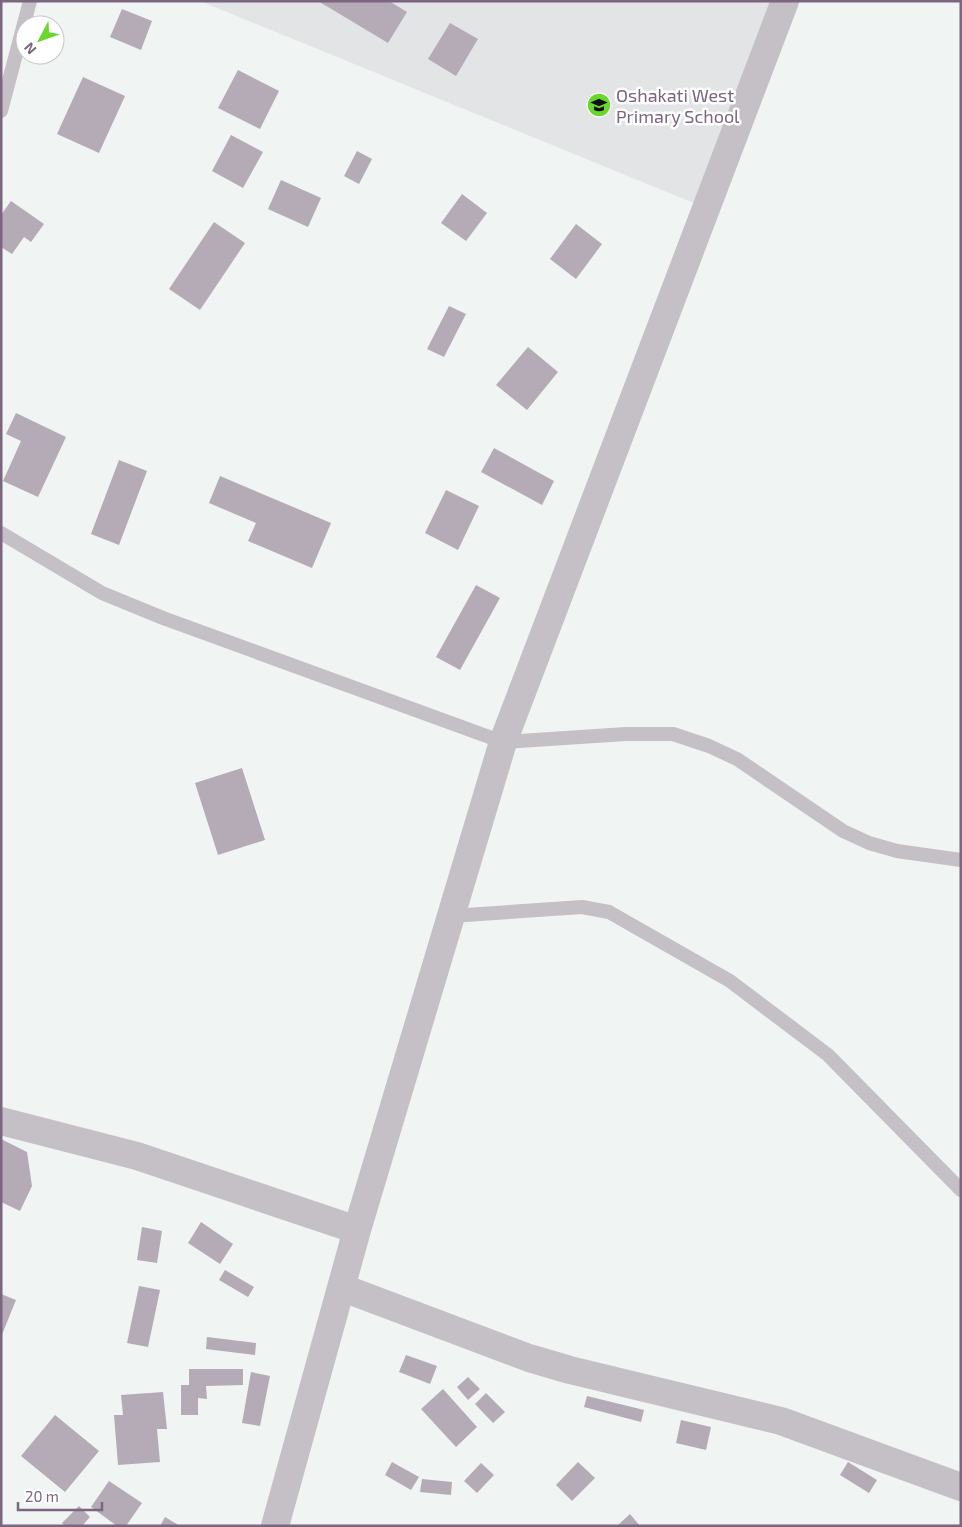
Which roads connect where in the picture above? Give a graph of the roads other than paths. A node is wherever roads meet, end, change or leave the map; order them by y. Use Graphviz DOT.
graph roads {
  1 [pos="30,1"];
  2 [pos="785,1"];
  3 [pos="1,111"];
  4 [pos="1,533"];
  5 [pos="503,742"];
  6 [pos="961,860"];
  7 [pos="451,916"];
  8 [pos="1,1121"];
  9 [pos="961,1190"];
  10 [pos="357,1230"];
  11 [pos="343,1288"];
  12 [pos="961,1487"];
  13 [pos="275,1526"];
  1 -- 3 [label="lane"];
  2 -- 5 [label="street"];
  4 -- 5 [label="lane"];
  5 -- 6 [label="lane"];
  5 -- 7 [label="street"];
  7 -- 9 [label="lane"];
  7 -- 10 [label="street"];
  8 -- 10 [label="street"];
  10 -- 11 [label="street"];
  11 -- 12 [label="street"];
  11 -- 13 [label="street"];
}
